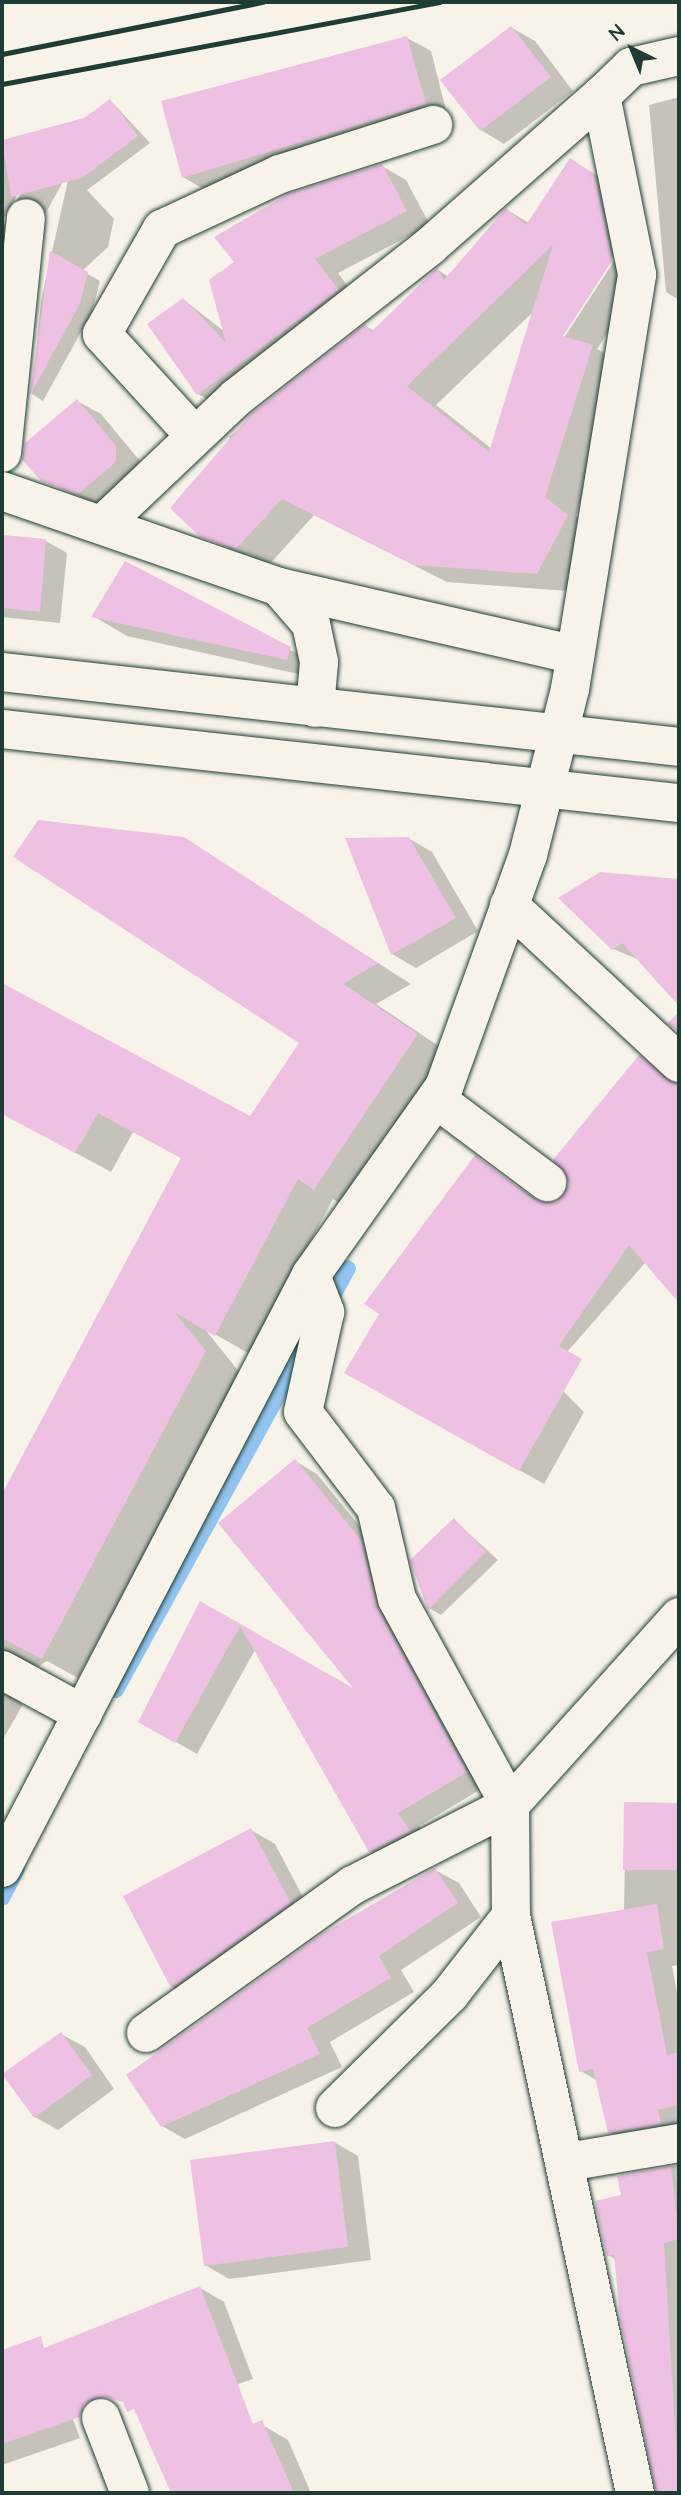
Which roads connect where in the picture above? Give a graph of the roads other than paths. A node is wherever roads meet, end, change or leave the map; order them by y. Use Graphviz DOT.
graph roads {
  1 [pos="679,56"];
  2 [pos="601,96"];
  3 [pos="433,125"];
  4 [pos="26,218"];
  5 [pos="195,436"];
  6 [pos="2,453"];
  7 [pos="2,491"];
  8 [pos="102,525"];
  9 [pos="279,587"];
  10 [pos="575,654"];
  11 [pos="2,672"];
  12 [pos="315,708"];
  13 [pos="2,729"];
  14 [pos="557,737"];
  15 [pos="679,747"];
  16 [pos="544,791"];
  17 [pos="679,803"];
  18 [pos="509,905"];
  19 [pos="679,1063"];
  20 [pos="436,1099"];
  21 [pos="547,1182"];
  22 [pos="311,1275"];
  23 [pos="679,1617"];
  24 [pos="2,1670"];
  25 [pos="83,1714"];
  26 [pos="510,1805"];
  27 [pos="2,1868"];
  28 [pos="511,1916"];
  29 [pos="146,2033"];
  30 [pos="335,2108"];
  31 [pos="679,2143"];
  32 [pos="567,2162"];
  33 [pos="101,2418"];
  34 [pos="130,2493"];
  35 [pos="635,2493"];
  1 -- 2 [label="street"];
  2 -- 5 [label="street"];
  2 -- 10 [label="street"];
  3 -- 5 [label="street"];
  4 -- 6 [label="street"];
  5 -- 8 [label="street"];
  7 -- 8 [label="street"];
  8 -- 9 [label="street"];
  9 -- 10 [label="street"];
  9 -- 12 [label="street"];
  10 -- 14 [label="street"];
  11 -- 12 [label="street"];
  12 -- 14 [label="street"];
  13 -- 16 [label="street"];
  14 -- 15 [label="street"];
  14 -- 16 [label="street"];
  16 -- 17 [label="street"];
  16 -- 18 [label="street"];
  18 -- 19 [label="street"];
  18 -- 20 [label="street"];
  20 -- 21 [label="street"];
  20 -- 22 [label="street"];
  22 -- 25 [label="street"];
  22 -- 26 [label="street"];
  23 -- 26 [label="street"];
  24 -- 25 [label="street"];
  25 -- 27 [label="street"];
  26 -- 28 [label="street"];
  26 -- 29 [label="street"];
  28 -- 30 [label="street"];
  28 -- 32 [label="street"];
  31 -- 32 [label="street"];
  32 -- 35 [label="street"];
  33 -- 34 [label="street"];
}
